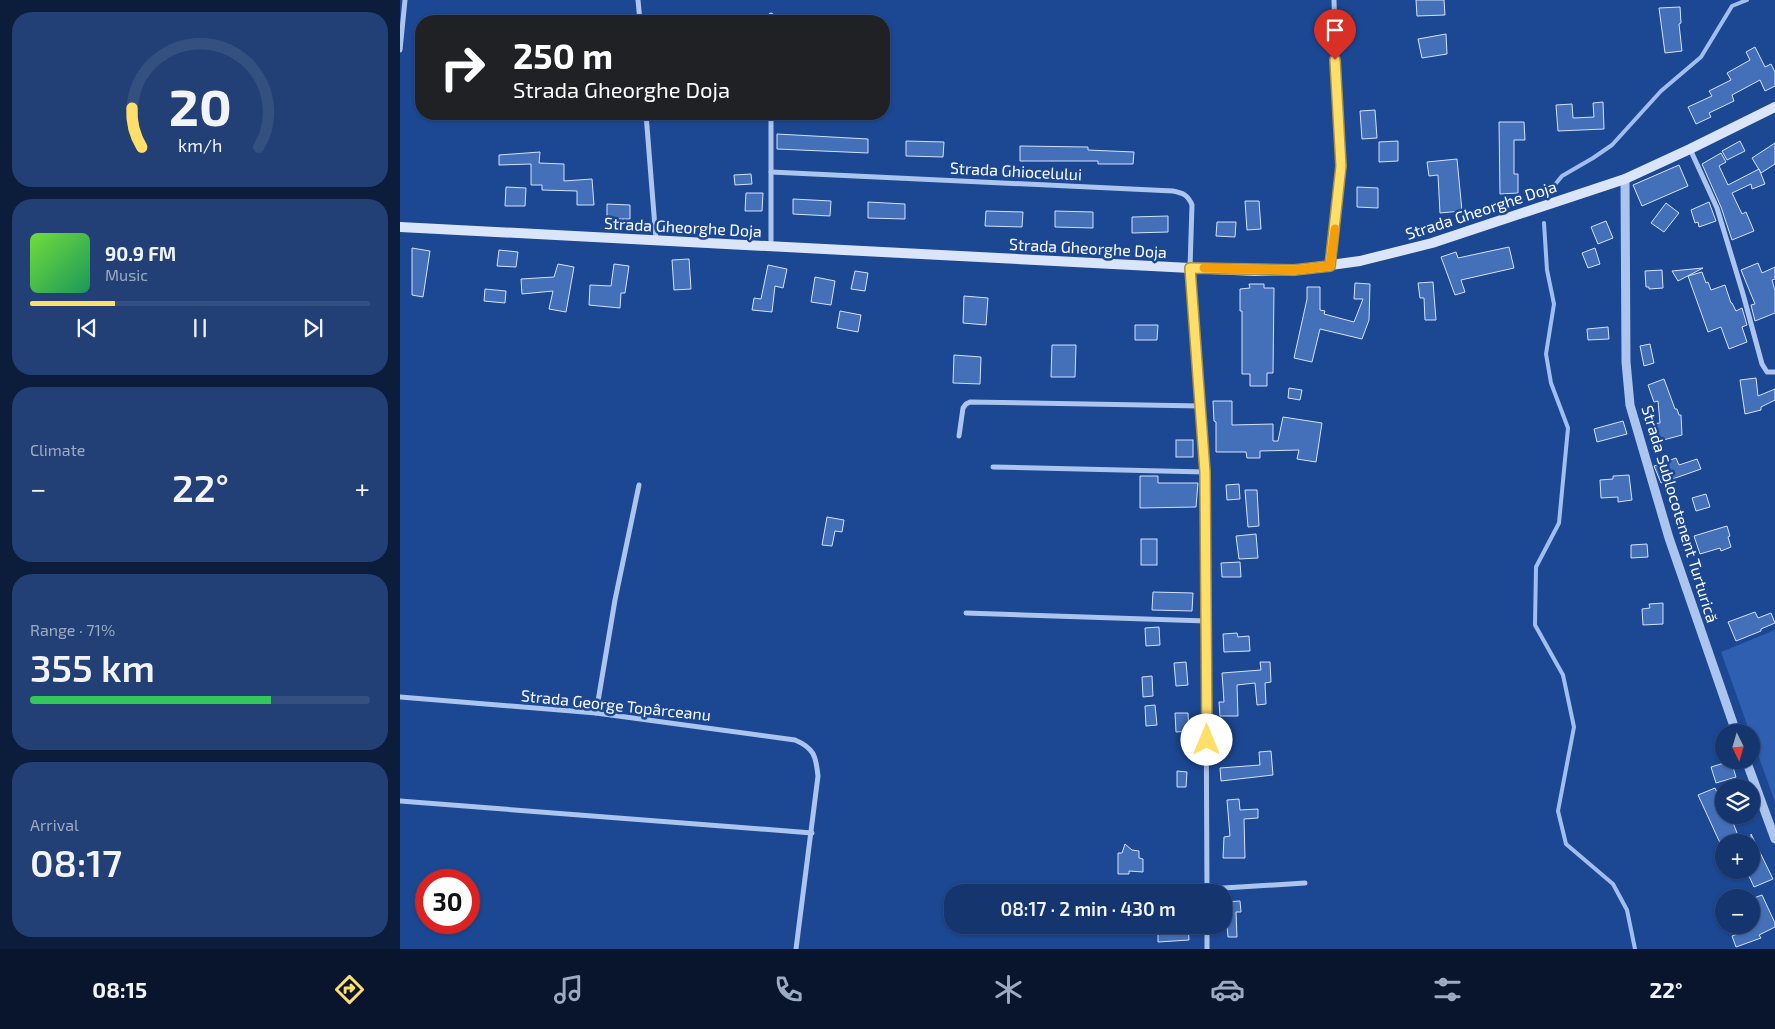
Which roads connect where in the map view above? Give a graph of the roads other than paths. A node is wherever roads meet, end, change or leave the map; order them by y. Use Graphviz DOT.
graph roads {
  1 [pos="405,0"];
  2 [pos="638,0"];
  3 [pos="1334,0"];
  4 [pos="639,15"];
  5 [pos="400,50"];
  6 [pos="1775,107"];
  7 [pos="646,120"];
  8 [pos="771,120"];
  9 [pos="1690,149"];
  10 [pos="770,172"];
  11 [pos="1624,179"];
  12 [pos="400,227"];
  13 [pos="656,240"];
  14 [pos="771,246"];
  15 [pos="1330,266"];
  16 [pos="1190,268"];
  17 [pos="1775,372"];
  18 [pos="1201,406"];
  19 [pos="959,436"];
  20 [pos="994,467"];
  21 [pos="1205,472"];
  22 [pos="638,485"];
  23 [pos="966,613"];
  24 [pos="1206,621"];
  25 [pos="400,697"];
  26 [pos="596,713"];
  27 [pos="1733,724"];
  28 [pos="1749,769"];
  29 [pos="400,801"];
  30 [pos="812,833"];
  31 [pos="1775,839"];
  32 [pos="1305,882"];
  33 [pos="1207,884"];
  34 [pos="1232,889"];
  35 [pos="1207,934"];
  36 [pos="796,949"];
  37 [pos="1207,949"];
  1 -- 5 [label="street"];
  2 -- 4 [label="street"];
  3 -- 15 [label="street"];
  6 -- 9 [label="main road, Strada Gheorghe Doja"];
  7 -- 13 [label="street"];
  8 -- 10 [label="street"];
  9 -- 11 [label="main road, Strada Gheorghe Doja"];
  9 -- 17 [label="street"];
  10 -- 14 [label="street"];
  10 -- 16 [label="street, Strada Ghiocelului"];
  11 -- 15 [label="main road, Strada Gheorghe Doja"];
  11 -- 27 [label="street, Strada Sublocotenent Turturică"];
  12 -- 13 [label="main road, Strada Gheorghe Doja"];
  13 -- 14 [label="main road, Strada Gheorghe Doja"];
  14 -- 16 [label="main road, Strada Gheorghe Doja"];
  15 -- 16 [label="main road, Strada Gheorghe Doja"];
  16 -- 18 [label="street"];
  18 -- 19 [label="street"];
  18 -- 21 [label="street"];
  20 -- 21 [label="street"];
  21 -- 24 [label="street"];
  22 -- 26 [label="street"];
  23 -- 24 [label="street"];
  24 -- 33 [label="street"];
  25 -- 26 [label="street, Strada George Topârceanu"];
  26 -- 30 [label="street, Strada George Topârceanu"];
  28 -- 31 [label="street"];
  29 -- 30 [label="street"];
  30 -- 36 [label="street"];
  32 -- 34 [label="street"];
  35 -- 37 [label="street"];
}
